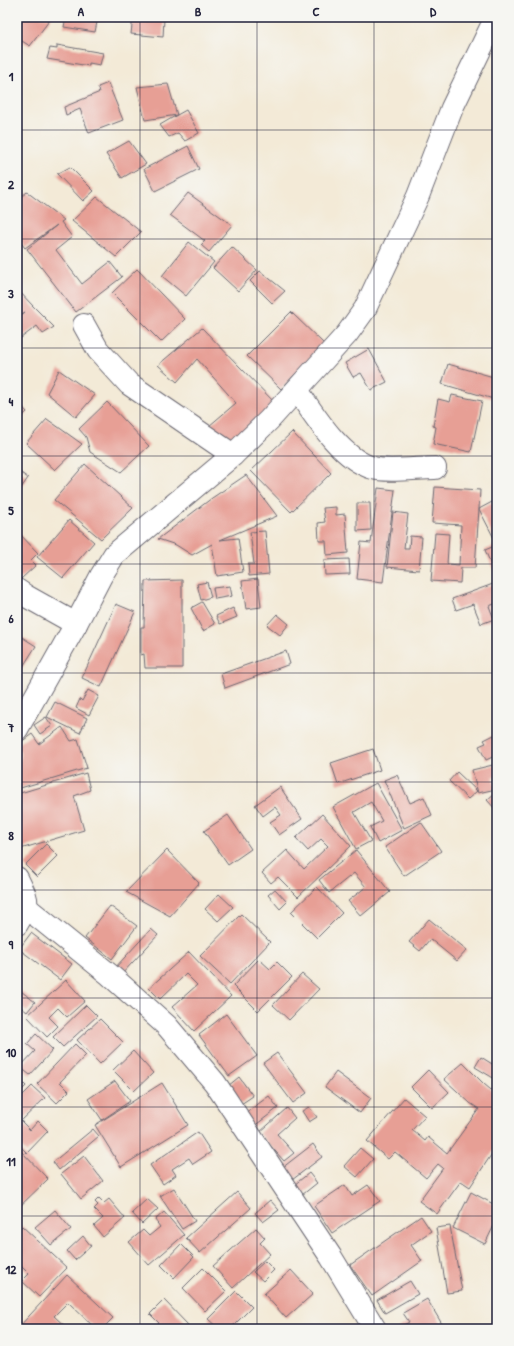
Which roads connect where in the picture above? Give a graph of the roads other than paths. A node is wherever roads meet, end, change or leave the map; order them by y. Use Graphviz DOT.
graph roads {
  1 [pos="496,17"];
  2 [pos="84,325"];
  3 [pos="297,390"];
  4 [pos="233,455"];
  5 [pos="435,468"];
  6 [pos="17,590"];
  7 [pos="76,624"];
  8 [pos="17,729"];
  9 [pos="17,878"];
  10 [pos="22,916"];
  11 [pos="375,1329"];
  1 -- 3 [label="street"];
  2 -- 4 [label="street"];
  3 -- 4 [label="street"];
  3 -- 5 [label="street"];
  4 -- 7 [label="street"];
  6 -- 7 [label="street"];
  7 -- 8 [label="street"];
  9 -- 10 [label="street"];
  10 -- 11 [label="street"];
}
